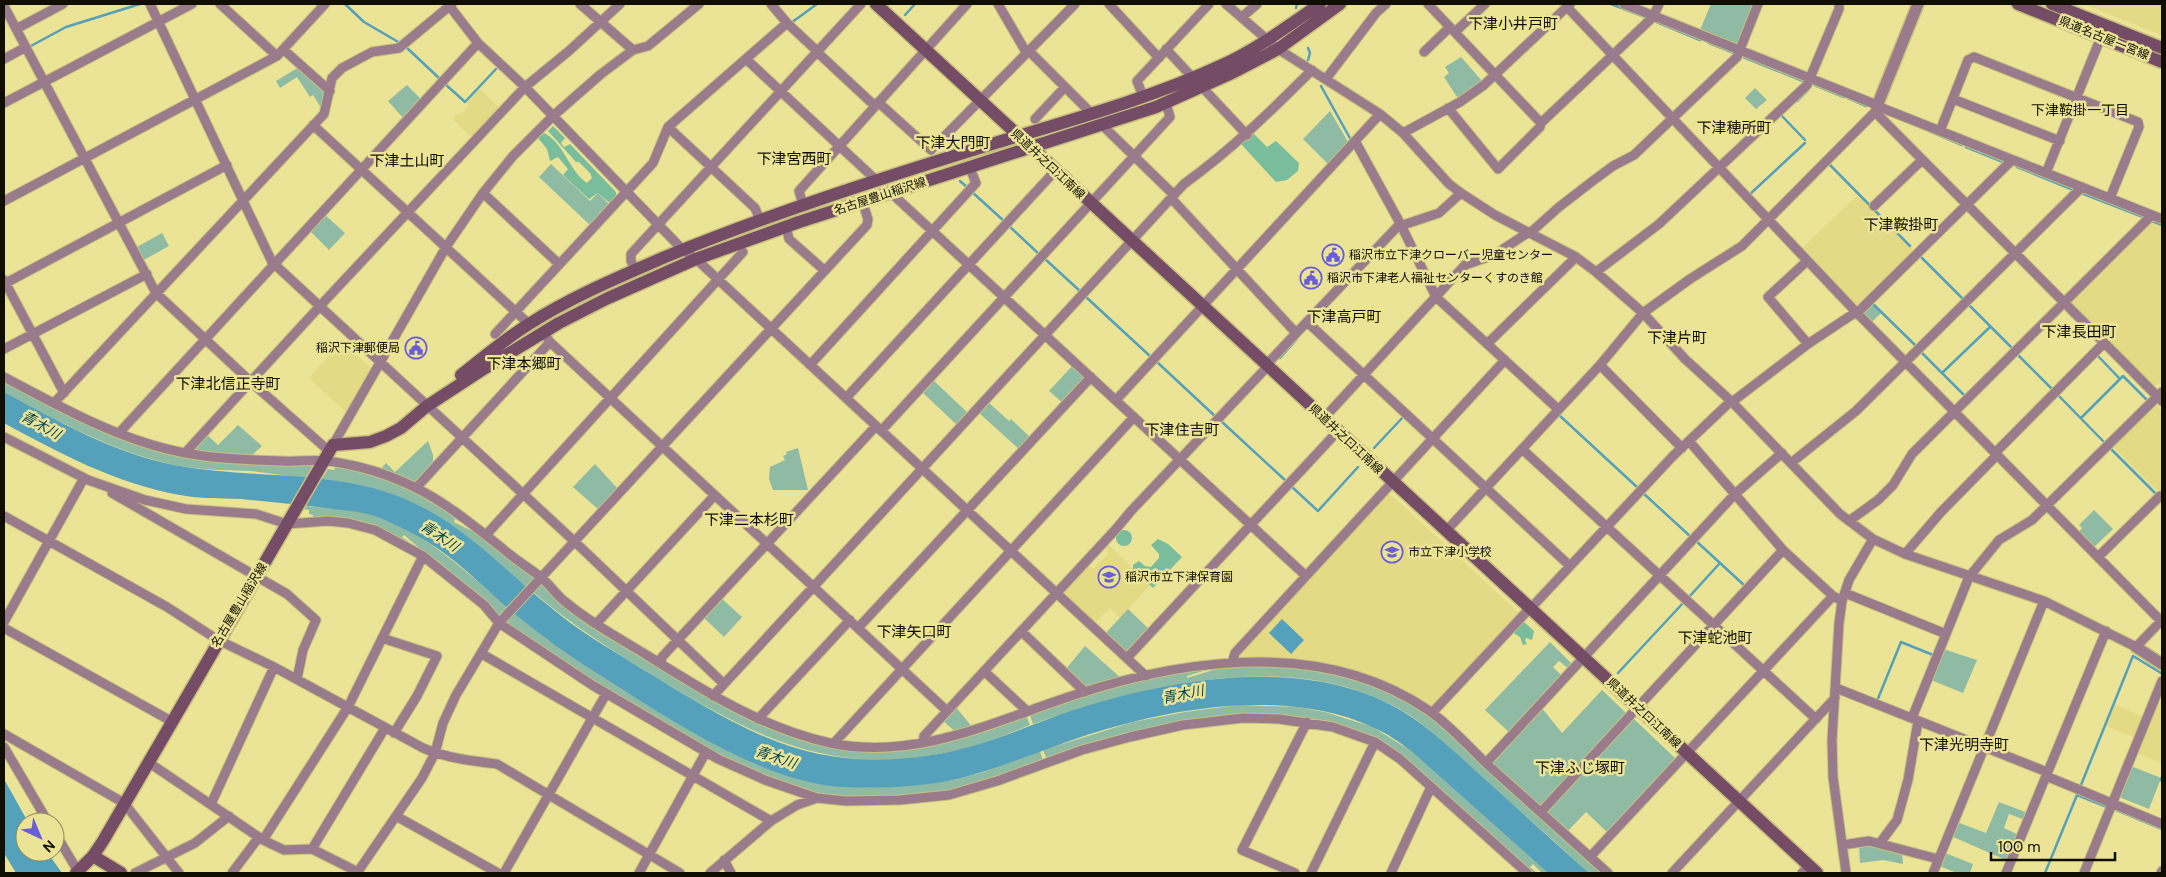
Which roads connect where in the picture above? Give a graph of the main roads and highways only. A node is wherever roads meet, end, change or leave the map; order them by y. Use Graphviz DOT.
graph roads {
  1 [pos="876,4"];
  2 [pos="1320,4"];
  3 [pos="1340,4"];
  4 [pos="2018,4"];
  5 [pos="2052,4"];
  6 [pos="1274,44"];
  7 [pos="2162,48"];
  8 [pos="2162,62"];
  9 [pos="1017,136"];
  10 [pos="1029,147"];
  11 [pos="427,406"];
  12 [pos="93,856"];
  13 [pos="1809,871"];
  14 [pos="78,873"];
  15 [pos="121,873"];
  1 -- 9 [label="main road, 県道井之口江南線"];
  2 -- 6 [label="main road, 名古屋豊山稲沢線"];
  3 -- 6 [label="main road, 名古屋豊山稲沢線"];
  4 -- 8 [label="main road, 県道名古屋一宮線"];
  5 -- 7 [label="main road, 県道名古屋一宮線"];
  6 -- 9 [label="main road, 名古屋豊山稲沢線"];
  6 -- 10 [label="main road, 名古屋豊山稲沢線"];
  9 -- 10 [label="main road, 県道井之口江南線"];
  9 -- 11 [label="main road, 名古屋豊山稲沢線"];
  10 -- 11 [label="main road, 名古屋豊山稲沢線"];
  10 -- 13 [label="main road, 県道井之口江南線"];
  11 -- 12 [label="main road, 名古屋豊山稲沢線"];
  12 -- 14 [label="main road, 名古屋豊山稲沢線"];
  12 -- 15 [label="main road"];
}
